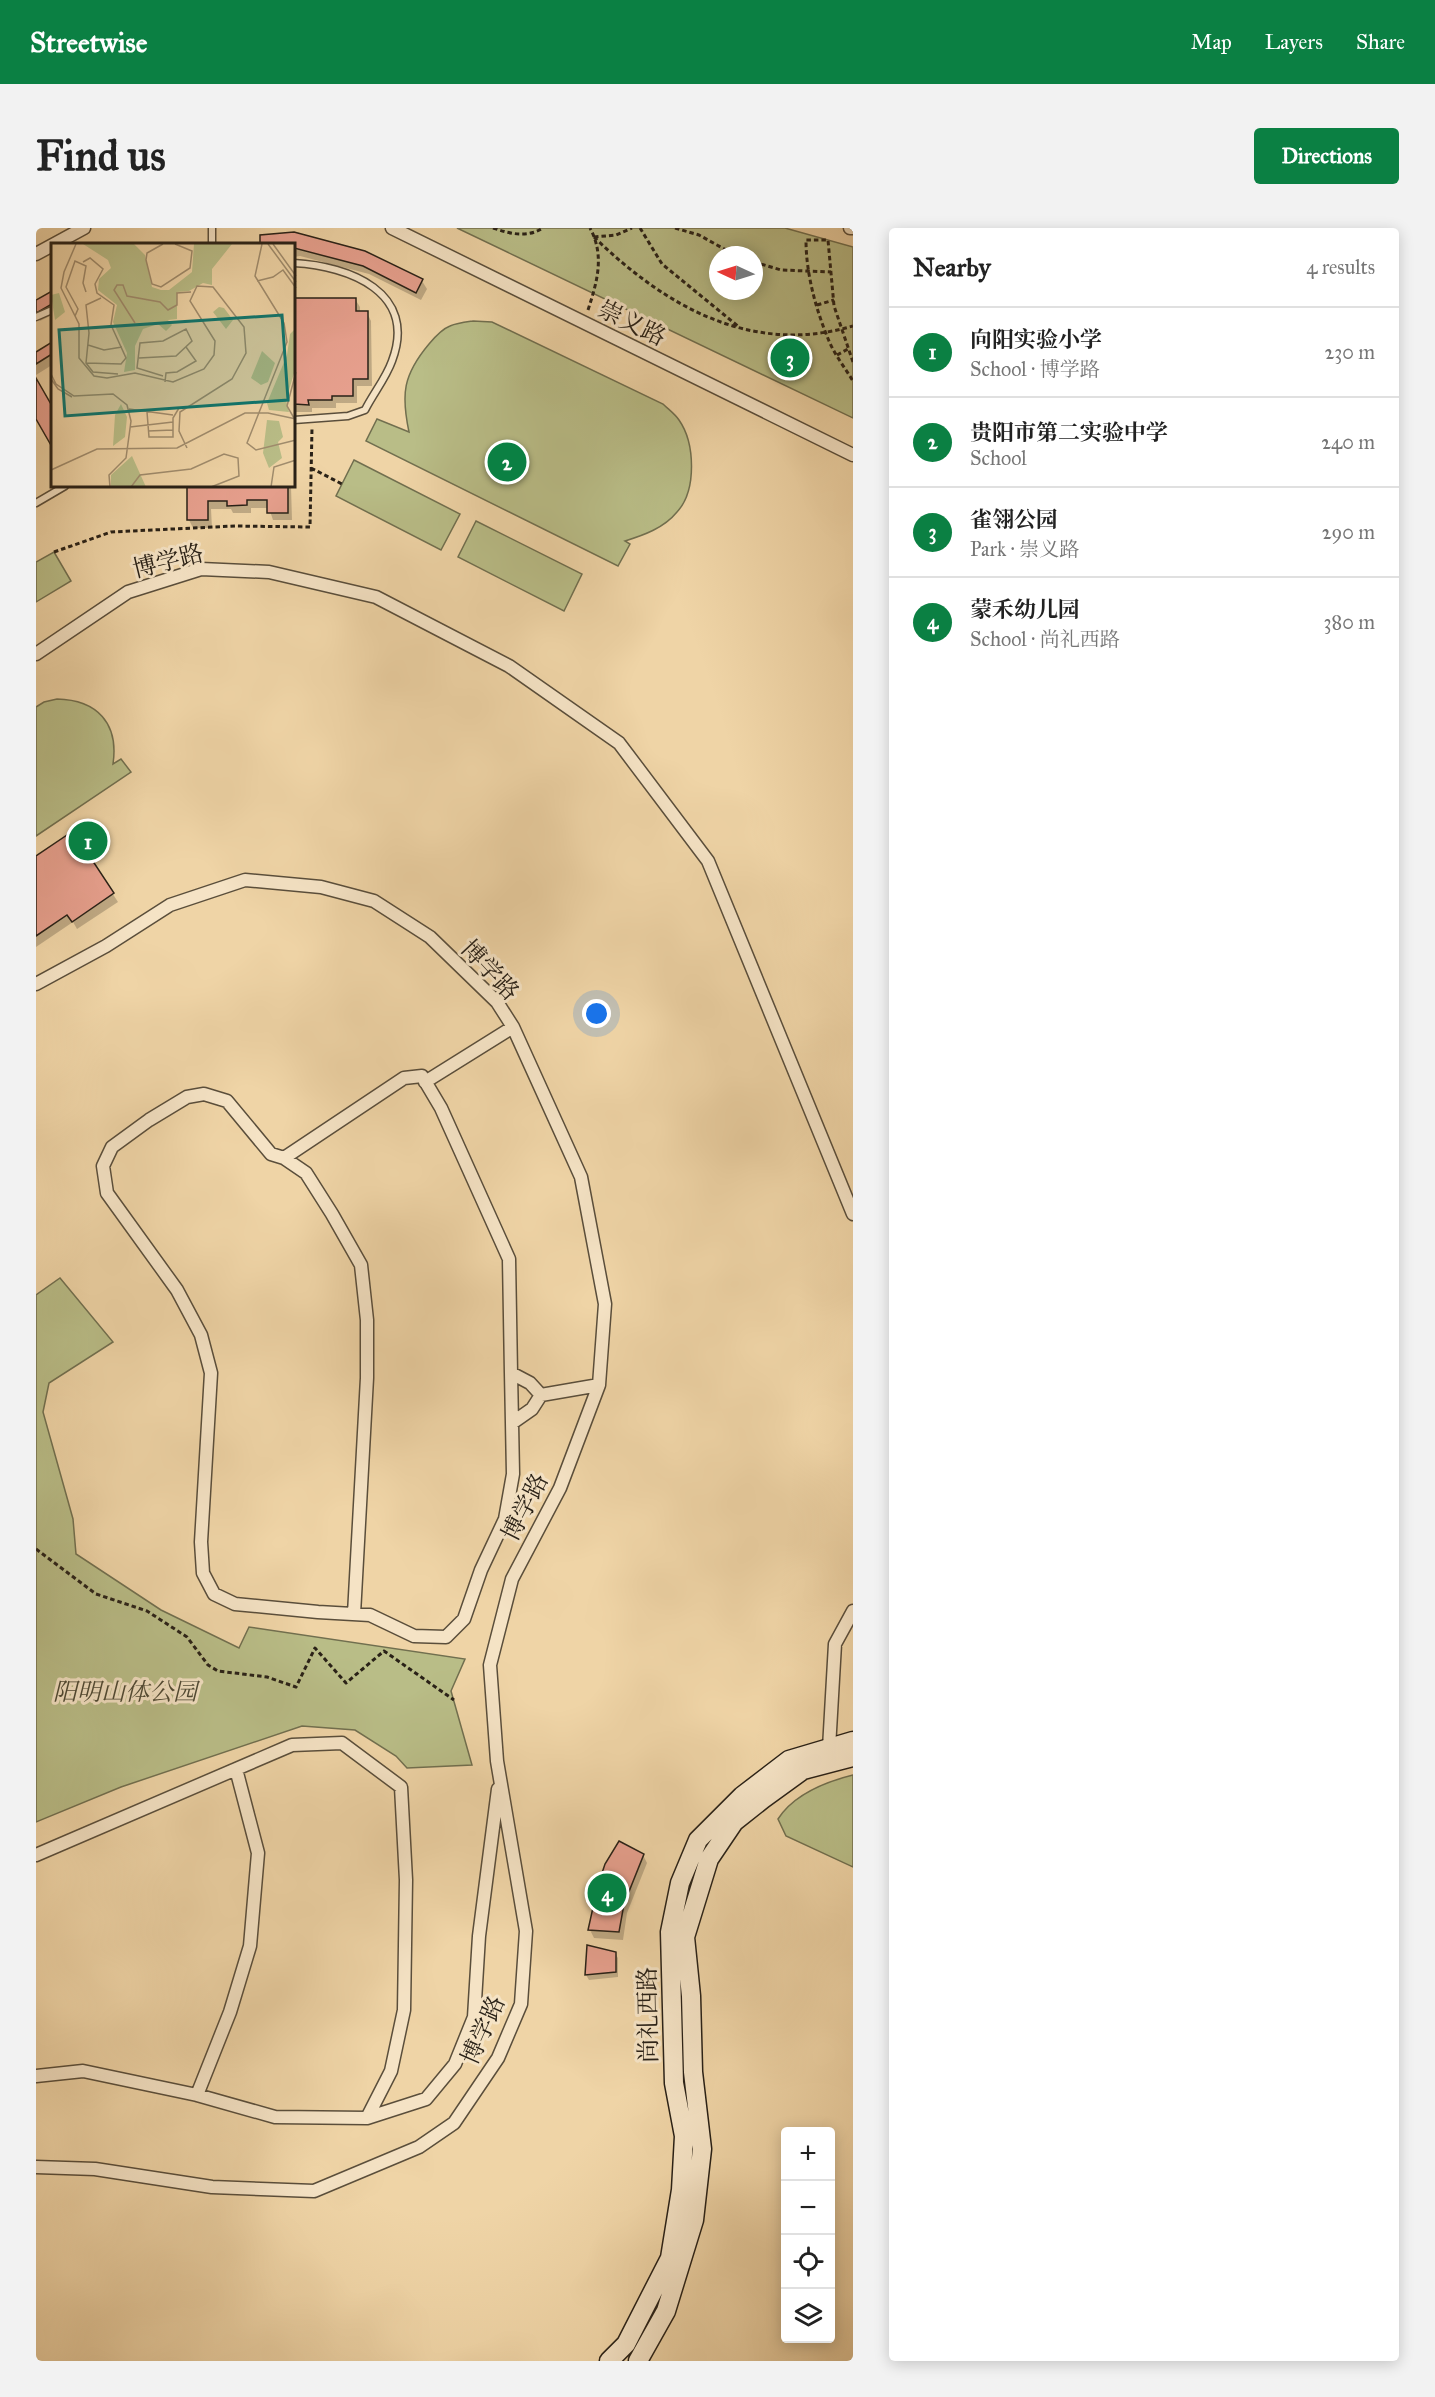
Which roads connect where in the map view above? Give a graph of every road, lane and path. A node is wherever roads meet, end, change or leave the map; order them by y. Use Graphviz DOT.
graph roads {
  1 [pos="84,228"];
  2 [pos="392,228"];
  3 [pos="494,228"];
  4 [pos="543,228"];
  5 [pos="590,228"];
  6 [pos="632,228"];
  7 [pos="640,228"];
  8 [pos="675,228"];
  9 [pos="594,237"];
  10 [pos="56,243"];
  11 [pos="51,246"];
  12 [pos="719,246"];
  13 [pos="36,254"];
  14 [pos="296,263"];
  15 [pos="763,265"];
  16 [pos="809,272"];
  17 [pos="831,272"];
  18 [pos="834,300"];
  19 [pos="817,305"];
  20 [pos="51,310"];
  21 [pos="36,317"];
  22 [pos="584,322"];
  23 [pos="853,326"];
  24 [pos="743,330"];
  25 [pos="841,330"];
  26 [pos="826,333"];
  27 [pos="848,349"];
  28 [pos="837,355"];
  29 [pos="853,362"];
  30 [pos="853,381"];
  31 [pos="312,418"];
  32 [pos="296,420"];
  33 [pos="853,455"];
  34 [pos="311,468"];
  35 [pos="342,484"];
  36 [pos="62,488"];
  37 [pos="36,503"];
  38 [pos="54,552"];
  39 [pos="36,654"];
  40 [pos="36,984"];
  41 [pos="513,1027"];
  42 [pos="425,1082"];
  43 [pos="284,1158"];
  44 [pos="853,1214"];
  45 [pos="511,1373"];
  46 [pos="599,1385"];
  47 [pos="541,1395"];
  48 [pos="512,1423"];
  49 [pos="36,1549"];
  50 [pos="853,1611"];
  51 [pos="354,1614"];
  52 [pos="453,1700"];
  53 [pos="853,1741"];
  54 [pos="829,1748"];
  55 [pos="853,1757"];
  56 [pos="236,1769"];
  57 [pos="500,1776"];
  58 [pos="36,1855"];
  59 [pos="36,2076"];
  60 [pos="197,2095"];
  61 [pos="367,2118"];
  62 [pos="36,2167"];
  63 [pos="609,2361"];
  64 [pos="638,2361"];
  1 -- 10 [label="street"];
  2 -- 22 [label="street, 崇义路"];
  3 -- 4 [label="path"];
  5 -- 9 [label="path"];
  6 -- 9 [label="path"];
  7 -- 24 [label="path"];
  8 -- 12 [label="path"];
  9 -- 22 [label="path"];
  9 -- 24 [label="path"];
  11 -- 13 [label="street"];
  14 -- 31 [label="lane"];
  15 -- 16 [label="path"];
  16 -- 17 [label="path"];
  16 -- 17 [label="path"];
  16 -- 19 [label="path"];
  17 -- 18 [label="path"];
  18 -- 19 [label="path"];
  18 -- 25 [label="path"];
  19 -- 26 [label="path"];
  20 -- 21 [label="lane"];
  22 -- 33 [label="street, 崇义路"];
  23 -- 25 [label="path"];
  24 -- 26 [label="path"];
  25 -- 26 [label="path"];
  25 -- 27 [label="path"];
  26 -- 28 [label="path"];
  27 -- 28 [label="path"];
  27 -- 29 [label="path"];
  28 -- 30 [label="path"];
  31 -- 32 [label="lane"];
  31 -- 34 [label="path"];
  34 -- 35 [label="path"];
  34 -- 38 [label="path"];
  36 -- 37 [label="lane"];
  39 -- 44 [label="street, 博学路"];
  40 -- 41 [label="street, 博学路"];
  41 -- 42 [label="street"];
  41 -- 46 [label="street, 博学路"];
  42 -- 43 [label="street"];
  42 -- 45 [label="street"];
  43 -- 51 [label="street"];
  43 -- 51 [label="street"];
  45 -- 47 [label="street"];
  45 -- 48 [label="street"];
  46 -- 47 [label="street"];
  46 -- 57 [label="street, 博学路"];
  47 -- 48 [label="street"];
  48 -- 51 [label="street"];
  49 -- 52 [label="path"];
  50 -- 54 [label="street"];
  53 -- 54 [label="street, 尚礼西路"];
  54 -- 63 [label="street, 尚礼西路"];
  55 -- 64 [label="street, 尚礼西路"];
  56 -- 58 [label="street"];
  56 -- 60 [label="street"];
  56 -- 61 [label="street"];
  57 -- 61 [label="street"];
  57 -- 62 [label="street, 博学路"];
  59 -- 60 [label="street"];
  60 -- 61 [label="street"];
}
